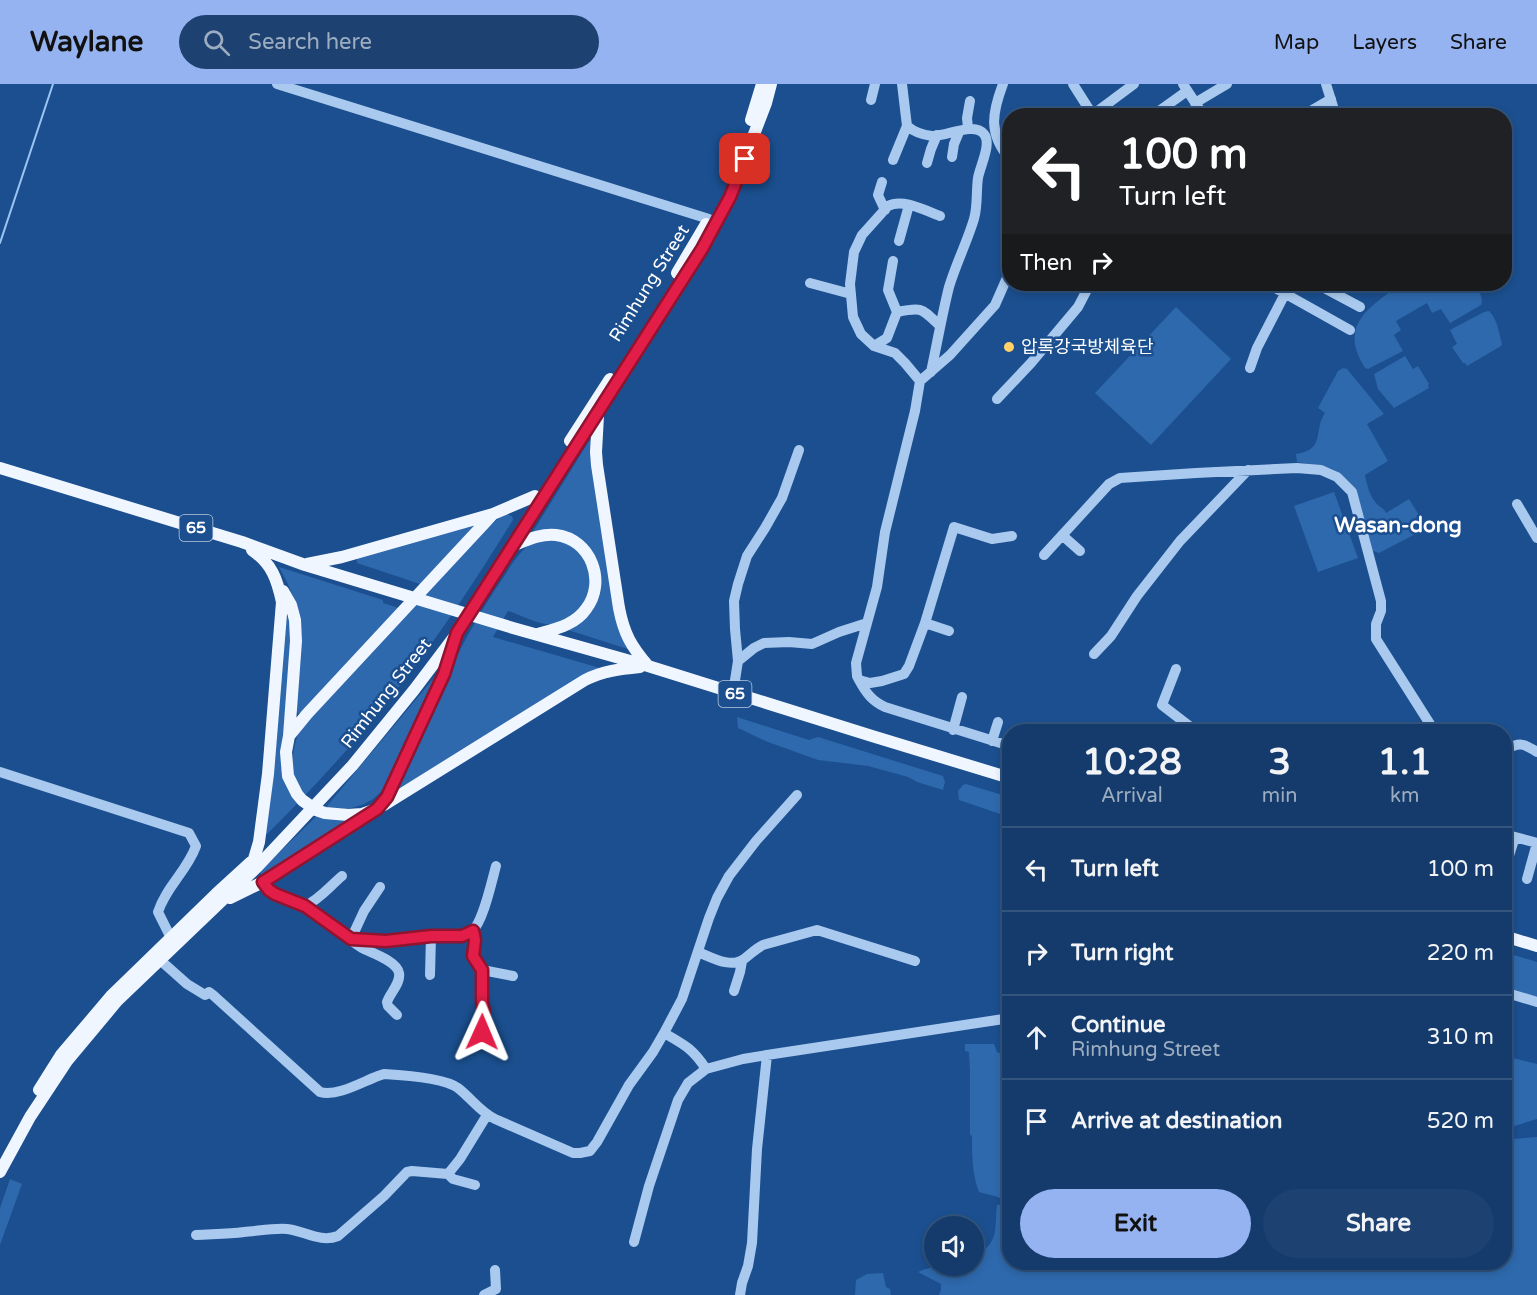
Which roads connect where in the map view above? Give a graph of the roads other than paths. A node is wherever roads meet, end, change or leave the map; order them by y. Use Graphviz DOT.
graph roads {
  1 [pos="277,84"];
  2 [pos="762,84"];
  3 [pos="771,84"];
  4 [pos="777,84"];
  5 [pos="874,84"];
  6 [pos="902,84"];
  7 [pos="1004,84"];
  8 [pos="1073,84"];
  9 [pos="1134,84"];
  10 [pos="1227,84"];
  11 [pos="1326,84"];
  12 [pos="1185,87"];
  13 [pos="1331,99"];
  14 [pos="871,100"];
  15 [pos="970,101"];
  16 [pos="766,103"];
  17 [pos="1195,103"];
  18 [pos="1087,108"];
  19 [pos="1101,108"];
  20 [pos="1161,108"];
  21 [pos="1198,108"];
  22 [pos="1316,108"];
  23 [pos="1334,108"];
  24 [pos="906,126"];
  25 [pos="964,130"];
  26 [pos="937,135"];
  27 [pos="1002,149"];
  28 [pos="952,157"];
  29 [pos="893,160"];
  30 [pos="927,163"];
  31 [pos="882,182"];
  32 [pos="909,205"];
  33 [pos="885,210"];
  34 [pos="940,216"];
  35 [pos="709,219"];
  36 [pos="899,241"];
  37 [pos="894,261"];
  38 [pos="810,283"];
  39 [pos="1002,289"];
  40 [pos="1086,291"];
  41 [pos="1286,291"];
  42 [pos="1292,291"];
  43 [pos="1330,291"];
  44 [pos="851,294"];
  45 [pos="1360,308"];
  46 [pos="897,312"];
  47 [pos="939,325"];
  48 [pos="1350,330"];
  49 [pos="874,346"];
  50 [pos="1250,368"];
  51 [pos="931,372"];
  52 [pos="920,381"];
  53 [pos="997,399"];
  54 [pos="599,412"];
  55 [pos="799,450"];
  56 [pos="0,468"];
  57 [pos="1248,470"];
  58 [pos="535,495"];
  59 [pos="1517,504"];
  60 [pos="493,514"];
  61 [pos="1062,535"];
  62 [pos="1012,536"];
  63 [pos="1537,538"];
  64 [pos="242,542"];
  65 [pos="512,546"];
  66 [pos="1080,551"];
  67 [pos="1044,555"];
  68 [pos="305,565"];
  69 [pos="278,582"];
  70 [pos="925,622"];
  71 [pos="867,623"];
  72 [pos="949,631"];
  73 [pos="457,633"];
  74 [pos="538,634"];
  75 [pos="1094,654"];
  76 [pos="738,662"];
  77 [pos="648,666"];
  78 [pos="1176,669"];
  79 [pos="859,680"];
  80 [pos="733,693"];
  81 [pos="962,697"];
  82 [pos="998,722"];
  83 [pos="1187,724"];
  84 [pos="1430,724"];
  85 [pos="953,730"];
  86 [pos="289,736"];
  87 [pos="992,741"];
  88 [pos="1002,744"];
  89 [pos="1512,746"];
  90 [pos="1537,752"];
  91 [pos="0,772"];
  92 [pos="1002,776"];
  93 [pos="797,795"];
  94 [pos="377,809"];
  95 [pos="1512,836"];
  96 [pos="1537,843"];
  97 [pos="254,859"];
  98 [pos="496,866"];
  99 [pos="342,876"];
  100 [pos="1527,879"];
  101 [pos="263,882"];
  102 [pos="380,887"];
  103 [pos="221,903"];
  104 [pos="305,906"];
  105 [pos="473,931"];
  106 [pos="431,936"];
  107 [pos="171,938"];
  108 [pos="1512,938"];
  109 [pos="351,939"];
  110 [pos="1537,946"];
  111 [pos="698,952"];
  112 [pos="160,960"];
  113 [pos="742,961"];
  114 [pos="915,961"];
  115 [pos="482,970"];
  116 [pos="430,975"];
  117 [pos="513,976"];
  118 [pos="734,992"];
  119 [pos="1512,994"];
  120 [pos="1537,1002"];
  121 [pos="397,1015"];
  122 [pos="1002,1019"];
  123 [pos="482,1032"];
  124 [pos="664,1033"];
  125 [pos="767,1055"];
  126 [pos="706,1069"];
  127 [pos="486,1115"];
  128 [pos="0,1156"];
  129 [pos="0,1172"];
  130 [pos="448,1174"];
  131 [pos="475,1185"];
  132 [pos="196,1235"];
  133 [pos="634,1242"];
  134 [pos="495,1270"];
  135 [pos="484,1295"];
  136 [pos="740,1295"];
  1 -- 35 [label="street"];
  2 -- 35 [label="main road, Rimhung Street"];
  3 -- 16 [label="main road, Rimhung Street"];
  4 -- 16 [label="street"];
  5 -- 14 [label="street"];
  6 -- 24 [label="street"];
  7 -- 27 [label="street"];
  8 -- 18 [label="street"];
  9 -- 19 [label="street"];
  10 -- 17 [label="street"];
  11 -- 13 [label="street"];
  12 -- 17 [label="street"];
  12 -- 20 [label="street"];
  13 -- 22 [label="street"];
  13 -- 23 [label="street"];
  15 -- 25 [label="street"];
  16 -- 54 [label="main road, Rimhung Street"];
  17 -- 21 [label="street"];
  24 -- 26 [label="street"];
  24 -- 29 [label="street"];
  25 -- 26 [label="street"];
  25 -- 28 [label="street"];
  25 -- 47 [label="street"];
  26 -- 30 [label="street"];
  31 -- 33 [label="street"];
  32 -- 33 [label="street"];
  32 -- 34 [label="street"];
  32 -- 36 [label="street"];
  33 -- 44 [label="street"];
  35 -- 58 [label="main road, Rimhung Street"];
  37 -- 46 [label="street"];
  38 -- 44 [label="street"];
  39 -- 51 [label="street"];
  40 -- 53 [label="street"];
  41 -- 50 [label="street"];
  42 -- 48 [label="street"];
  43 -- 45 [label="street"];
  44 -- 49 [label="street"];
  46 -- 47 [label="street"];
  46 -- 49 [label="street"];
  47 -- 51 [label="street"];
  49 -- 52 [label="street"];
  51 -- 52 [label="street"];
  52 -- 71 [label="street"];
  54 -- 65 [label="main road, Rimhung Street"];
  54 -- 77 [label="main road"];
  55 -- 76 [label="street"];
  56 -- 64 [label="main road, 65"];
  57 -- 61 [label="street"];
  57 -- 75 [label="street"];
  57 -- 84 [label="street"];
  58 -- 60 [label="main road"];
  58 -- 97 [label="main road, Rimhung Street"];
  59 -- 63 [label="street"];
  60 -- 68 [label="main road"];
  60 -- 86 [label="main road"];
  61 -- 66 [label="street"];
  61 -- 67 [label="street"];
  62 -- 70 [label="street"];
  64 -- 68 [label="main road, 65"];
  64 -- 69 [label="main road"];
  65 -- 73 [label="main road, Rimhung Street"];
  65 -- 74 [label="main road"];
  68 -- 74 [label="main road, 65"];
  69 -- 86 [label="main road"];
  69 -- 97 [label="main road"];
  70 -- 72 [label="street"];
  70 -- 79 [label="street"];
  71 -- 76 [label="street"];
  71 -- 79 [label="street"];
  73 -- 94 [label="main road"];
  73 -- 103 [label="main road, Rimhung Street"];
  74 -- 77 [label="main road, 65"];
  76 -- 80 [label="street"];
  77 -- 80 [label="main road, 65"];
  77 -- 94 [label="main road"];
  78 -- 83 [label="street"];
  79 -- 85 [label="street"];
  80 -- 92 [label="main road, 65"];
  81 -- 85 [label="street"];
  82 -- 87 [label="street"];
  85 -- 87 [label="street"];
  86 -- 94 [label="main road"];
  87 -- 88 [label="street"];
  89 -- 90 [label="street"];
  91 -- 107 [label="street"];
  93 -- 111 [label="street"];
  94 -- 101 [label="main road"];
  95 -- 96 [label="street"];
  96 -- 100 [label="street"];
  97 -- 107 [label="main road, Rimhung Street"];
  98 -- 105 [label="street"];
  99 -- 104 [label="street"];
  101 -- 103 [label="main road"];
  101 -- 104 [label="street"];
  102 -- 109 [label="street"];
  103 -- 112 [label="main road, Rimhung Street"];
  104 -- 109 [label="street"];
  105 -- 106 [label="street"];
  105 -- 115 [label="street"];
  106 -- 109 [label="street"];
  106 -- 116 [label="street"];
  107 -- 128 [label="main road, Rimhung Street"];
  108 -- 110 [label="main road"];
  109 -- 121 [label="street"];
  111 -- 113 [label="street"];
  111 -- 124 [label="street"];
  112 -- 127 [label="street"];
  112 -- 129 [label="main road, Rimhung Street"];
  113 -- 114 [label="street"];
  113 -- 118 [label="street"];
  115 -- 117 [label="street"];
  115 -- 123 [label="street"];
  119 -- 120 [label="street"];
  122 -- 125 [label="street"];
  124 -- 126 [label="street"];
  124 -- 127 [label="street"];
  125 -- 126 [label="street"];
  125 -- 136 [label="street"];
  126 -- 133 [label="street"];
  127 -- 130 [label="street"];
  130 -- 131 [label="street"];
  130 -- 132 [label="street"];
  134 -- 135 [label="street"];
}
